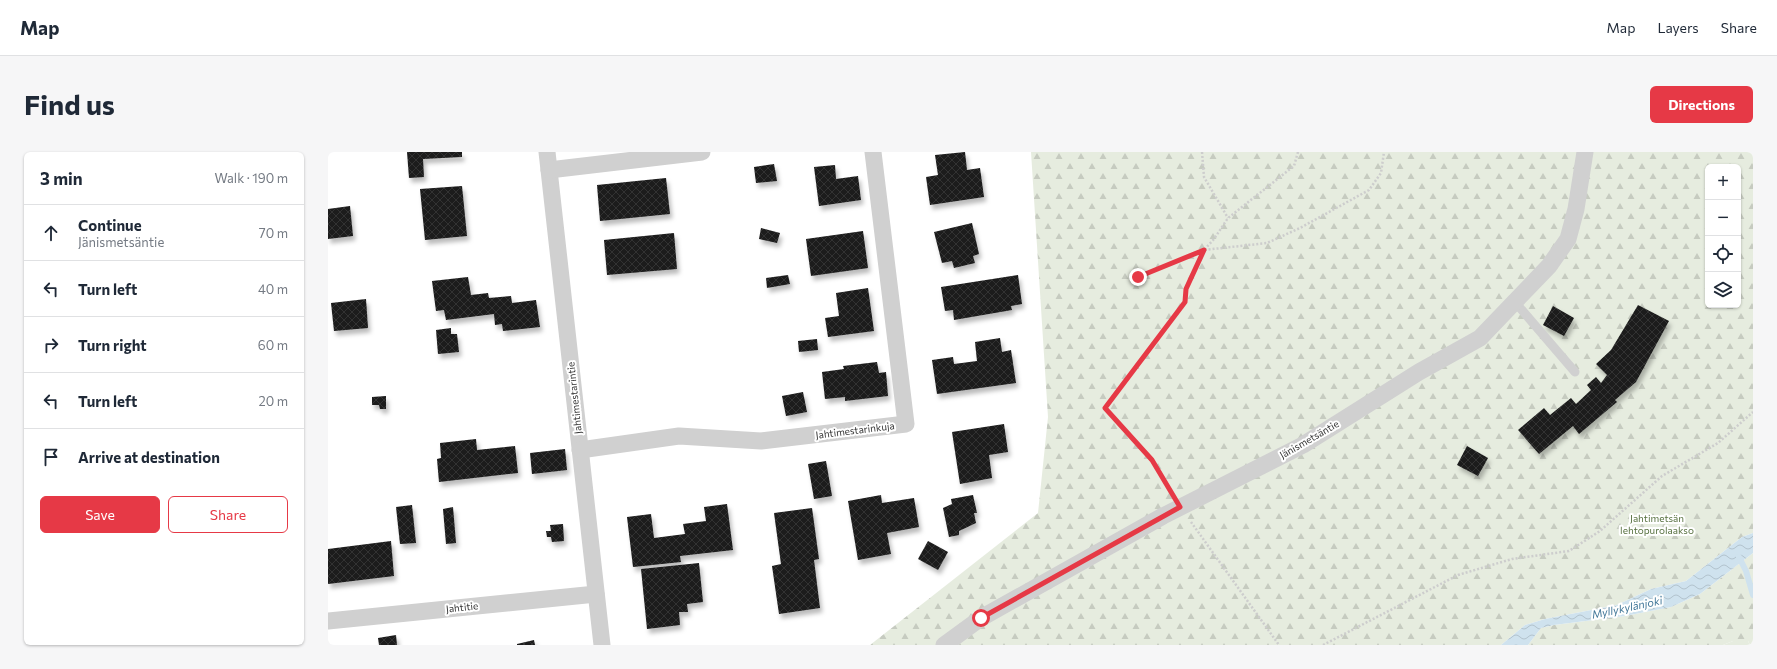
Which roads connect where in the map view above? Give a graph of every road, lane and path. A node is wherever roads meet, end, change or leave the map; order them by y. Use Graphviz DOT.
graph roads {
  1 [pos="547,152"];
  2 [pos="702,152"];
  3 [pos="873,152"];
  4 [pos="1202,152"];
  5 [pos="1298,152"];
  6 [pos="1384,152"];
  7 [pos="1585,152"];
  8 [pos="549,170"];
  9 [pos="1228,218"];
  10 [pos="1204,250"];
  11 [pos="1138,277"];
  12 [pos="1515,302"];
  13 [pos="1575,372"];
  14 [pos="1753,412"];
  15 [pos="580,450"];
  16 [pos="1180,507"];
  17 [pos="596,594"];
  18 [pos="328,621"];
  19 [pos="602,645"];
  20 [pos="944,645"];
  21 [pos="1279,645"];
  22 [pos="1323,645"];
  1 -- 8 [label="street, Jahtimestarintie"];
  2 -- 8 [label="street"];
  3 -- 15 [label="street, Jahtimestarinkuja"];
  4 -- 9 [label="path"];
  5 -- 9 [label="path"];
  6 -- 10 [label="path"];
  7 -- 12 [label="street, Jänismetsäntie"];
  8 -- 15 [label="street, Jahtimestarintie"];
  9 -- 10 [label="path"];
  10 -- 11 [label="path"];
  10 -- 16 [label="path"];
  12 -- 13 [label="lane"];
  12 -- 16 [label="street, Jänismetsäntie"];
  14 -- 22 [label="path"];
  15 -- 17 [label="street, Jahtimestarintie"];
  16 -- 20 [label="street, Jänismetsäntie"];
  16 -- 21 [label="path"];
  17 -- 18 [label="street, Jahtitie"];
  17 -- 19 [label="street, Jahtimestarintie"];
}
